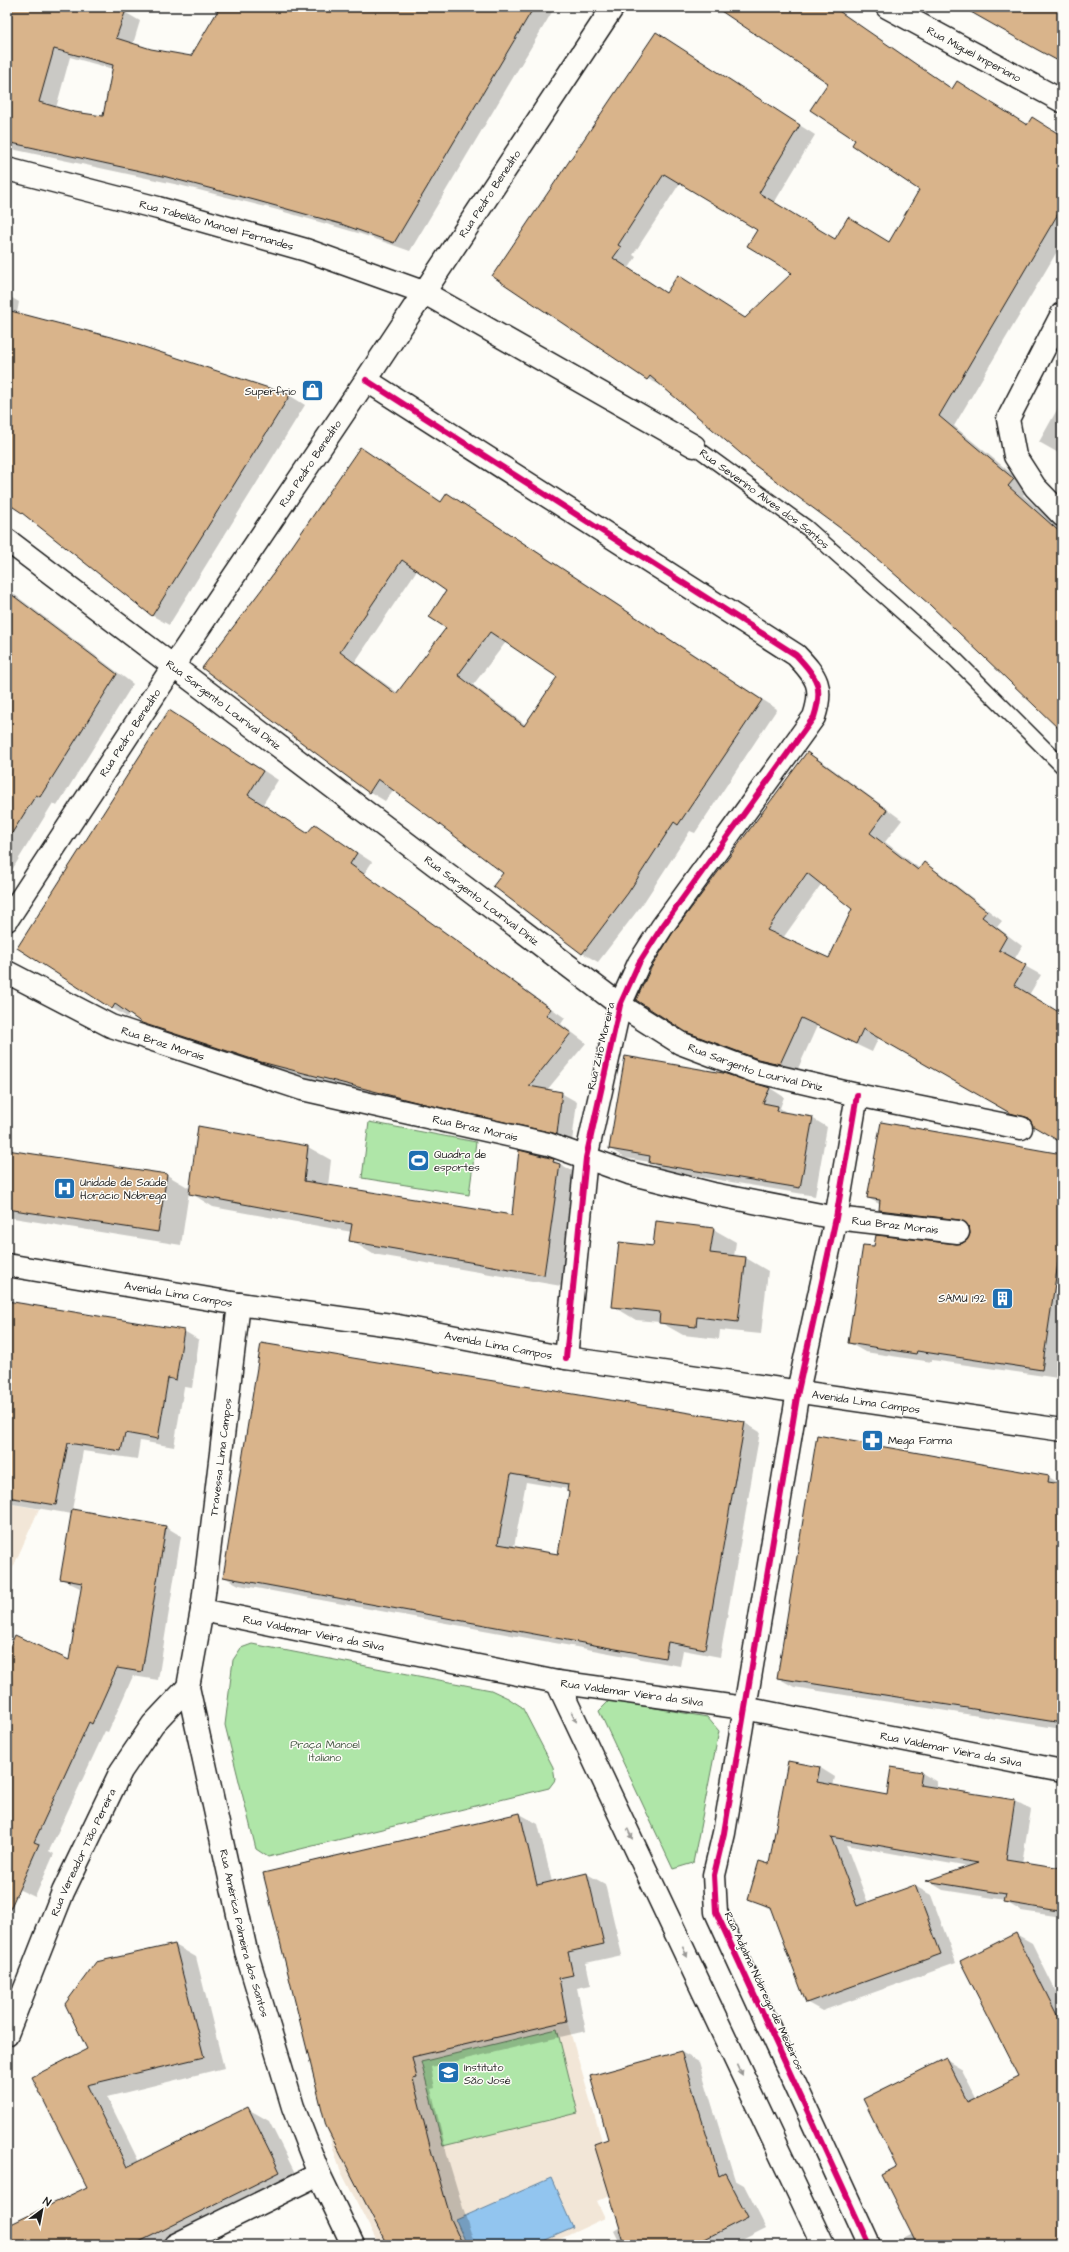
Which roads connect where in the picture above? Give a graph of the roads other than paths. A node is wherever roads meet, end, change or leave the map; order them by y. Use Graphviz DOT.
graph roads {
  1 [pos="613,7"];
  2 [pos="887,7"];
  3 [pos="1062,102"];
  4 [pos="7,169"];
  5 [pos="422,292"];
  6 [pos="1062,314"];
  7 [pos="366,380"];
  8 [pos="694,446"];
  9 [pos="1062,514"];
  10 [pos="7,540"];
  11 [pos="174,665"];
  12 [pos="1062,766"];
  13 [pos="7,920"];
  14 [pos="7,972"];
  15 [pos="620,1005"];
  16 [pos="857,1095"];
  17 [pos="1021,1128"];
  18 [pos="586,1158"];
  19 [pos="836,1218"];
  20 [pos="958,1232"];
  21 [pos="7,1265"];
  22 [pos="239,1304"];
  23 [pos="566,1358"];
  24 [pos="798,1391"];
  25 [pos="1062,1430"];
  26 [pos="202,1610"];
  27 [pos="557,1682"];
  28 [pos="188,1687"];
  29 [pos="744,1708"];
  30 [pos="1057,1771"];
  31 [pos="1062,1789"];
  32 [pos="12,2006"];
  33 [pos="7,2034"];
  34 [pos="319,2174"];
  35 [pos="175,2245"];
  36 [pos="353,2245"];
  37 [pos="823,2245"];
  38 [pos="869,2245"];
  1 -- 5 [label="street, Rua Pedro Benedito"];
  2 -- 3 [label="street, Rua Miguel Imperiano"];
  4 -- 5 [label="street, Rua Tabelião Manoel Fernandes"];
  5 -- 7 [label="street, Rua Pedro Benedito"];
  5 -- 8 [label="street, Rua Severino Alves dos Santos"];
  6 -- 9 [label="street"];
  7 -- 11 [label="street, Rua Pedro Benedito"];
  7 -- 15 [label="street, Rua Zito Moreira"];
  8 -- 12 [label="lane, Rua Severino Alves dos Santos"];
  10 -- 11 [label="street, Rua Sargento Lourival Diniz"];
  11 -- 13 [label="street, Rua Pedro Benedito"];
  11 -- 15 [label="street, Rua Sargento Lourival Diniz"];
  14 -- 18 [label="street, Rua Braz Morais"];
  15 -- 16 [label="street, Rua Sargento Lourival Diniz"];
  15 -- 18 [label="street, Rua Zito Moreira"];
  16 -- 17 [label="street, Rua Sargento Lourival Diniz"];
  16 -- 19 [label="street, Rua Adjalma Nóbrega de Medeiros"];
  18 -- 19 [label="street, Rua Braz Morais"];
  18 -- 23 [label="street, Rua Zito Moreira"];
  19 -- 20 [label="street, Rua Braz Morais"];
  19 -- 24 [label="street, Rua Adjalma Nóbrega de Medeiros"];
  21 -- 22 [label="street, Avenida Lima Campos"];
  22 -- 23 [label="street, Avenida Lima Campos"];
  22 -- 26 [label="street, Travessa Lima Campos"];
  23 -- 24 [label="street, Avenida Lima Campos"];
  24 -- 25 [label="street, Avenida Lima Campos"];
  24 -- 29 [label="street, Rua Adjalma Nóbrega de Medeiros"];
  26 -- 27 [label="street, Rua Valdemar Vieira da Silva"];
  26 -- 28 [label="street, Rua América Palmeira dos Santos"];
  27 -- 29 [label="street, Rua Valdemar Vieira da Silva"];
  27 -- 37 [label="street, one-way"];
  28 -- 32 [label="street, Rua Vereador Tião Pereira"];
  28 -- 34 [label="street, Rua América Palmeira dos Santos"];
  29 -- 30 [label="street, Rua Valdemar Vieira da Silva"];
  29 -- 38 [label="street, Rua Adjalma Nóbrega de Medeiros"];
  30 -- 31 [label="street"];
  32 -- 33 [label="street, Rua Vereador Tião Pereira"];
  34 -- 35 [label="street"];
  34 -- 36 [label="street, Rua América Palmeira dos Santos"];
}
